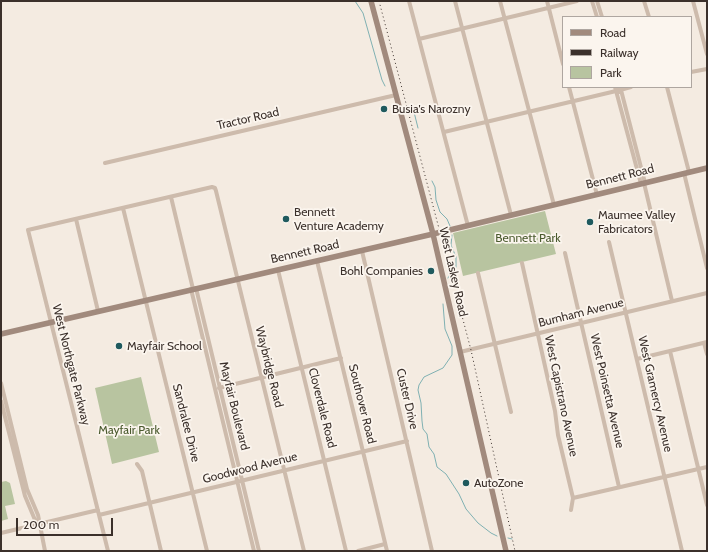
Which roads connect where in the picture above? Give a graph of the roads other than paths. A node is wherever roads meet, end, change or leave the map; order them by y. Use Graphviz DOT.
graph roads {
  1 [pos="371,1"];
  2 [pos="409,1"];
  3 [pos="455,1"];
  4 [pos="500,1"];
  5 [pos="547,1"];
  6 [pos="577,1"];
  7 [pos="592,1"];
  8 [pos="597,1"];
  9 [pos="644,1"];
  10 [pos="693,1"];
  11 [pos="548,8"];
  12 [pos="597,16"];
  13 [pos="602,16"];
  14 [pos="648,16"];
  15 [pos="505,18"];
  16 [pos="462,29"];
  17 [pos="419,39"];
  18 [pos="707,54"];
  19 [pos="562,60"];
  20 [pos="707,69"];
  21 [pos="692,72"];
  22 [pos="569,88"];
  23 [pos="667,88"];
  24 [pos="618,89"];
  25 [pos="396,95"];
  26 [pos="573,101"];
  27 [pos="529,112"];
  28 [pos="487,122"];
  29 [pos="444,132"];
  30 [pos="105,163"];
  31 [pos="707,168"];
  32 [pos="687,173"];
  33 [pos="643,183"];
  34 [pos="597,195"];
  35 [pos="171,197"];
  36 [pos="554,205"];
  37 [pos="123,208"];
  38 [pos="511,215"];
  39 [pos="76,219"];
  40 [pos="468,226"];
  41 [pos="433,234"];
  42 [pos="609,242"];
  43 [pos="362,251"];
  44 [pos="565,253"];
  45 [pos="318,261"];
  46 [pos="522,263"];
  47 [pos="707,268"];
  48 [pos="278,270"];
  49 [pos="478,273"];
  50 [pos="238,279"];
  51 [pos="193,289"];
  52 [pos="707,293"];
  53 [pos="146,300"];
  54 [pos="672,301"];
  55 [pos="98,311"];
  56 [pos="626,312"];
  57 [pos="50,322"];
  58 [pos="581,323"];
  59 [pos="1,334"];
  60 [pos="538,334"];
  61 [pos="706,343"];
  62 [pos="495,344"];
  63 [pos="670,351"];
  64 [pos="460,352"];
  65 [pos="707,354"];
  66 [pos="341,358"];
  67 [pos="637,359"];
  68 [pos="302,367"];
  69 [pos="261,377"];
  70 [pos="1,384"];
  71 [pos="217,388"];
  72 [pos="3,402"];
  73 [pos="511,412"];
  74 [pos="407,441"];
  75 [pos="363,451"];
  76 [pos="324,461"];
  77 [pos="137,464"];
  78 [pos="707,466"];
  79 [pos="698,469"];
  80 [pos="284,470"];
  81 [pos="664,476"];
  82 [pos="243,481"];
  83 [pos="237,482"];
  84 [pos="619,487"];
  85 [pos="192,493"];
  86 [pos="573,498"];
  87 [pos="150,503"];
  88 [pos="707,505"];
  89 [pos="98,510"];
  90 [pos="571,510"];
  91 [pos="99,515"];
  92 [pos="39,524"];
  93 [pos="1,533"];
  94 [pos="385,544"];
  95 [pos="46,551"];
  96 [pos="108,551"];
  97 [pos="161,551"];
  98 [pos="207,551"];
  99 [pos="254,551"];
  100 [pos="259,551"];
  101 [pos="304,551"];
  102 [pos="346,551"];
  103 [pos="358,551"];
  104 [pos="387,551"];
  105 [pos="432,551"];
  106 [pos="506,551"];
  107 [pos="682,551"];
  1 -- 25 [label="street, West Laskey Road"];
  2 -- 17 [label="street"];
  3 -- 16 [label="street"];
  4 -- 15 [label="street"];
  5 -- 11 [label="street"];
  6 -- 11 [label="street"];
  7 -- 12 [label="street"];
  8 -- 13 [label="street"];
  9 -- 14 [label="street"];
  10 -- 18 [label="street"];
  11 -- 15 [label="street"];
  11 -- 19 [label="street"];
  15 -- 16 [label="street"];
  15 -- 27 [label="street"];
  16 -- 17 [label="street"];
  16 -- 28 [label="street"];
  17 -- 29 [label="street"];
  20 -- 21 [label="street"];
  22 -- 26 [label="street"];
  23 -- 32 [label="street"];
  24 -- 26 [label="street"];
  24 -- 33 [label="street"];
  25 -- 30 [label="street, Tractor Road"];
  25 -- 41 [label="street, West Laskey Road"];
  26 -- 27 [label="street"];
  26 -- 34 [label="street"];
  27 -- 28 [label="street"];
  27 -- 36 [label="street"];
  28 -- 29 [label="street"];
  28 -- 38 [label="street"];
  29 -- 40 [label="street"];
  31 -- 32 [label="street, Bennett Road"];
  32 -- 33 [label="street, Bennett Road"];
  32 -- 47 [label="street"];
  33 -- 34 [label="street, Bennett Road"];
  33 -- 54 [label="street"];
  34 -- 36 [label="street, Bennett Road"];
  35 -- 37 [label="street"];
  35 -- 50 [label="street, Waybridge Road"];
  35 -- 51 [label="street, Mayfair Boulevard"];
  36 -- 38 [label="street, Bennett Road"];
  37 -- 39 [label="street"];
  37 -- 53 [label="street, Sandralee Drive"];
  38 -- 40 [label="street, Bennett Road"];
  39 -- 55 [label="street"];
  39 -- 57 [label="street, West Northgate Parkway"];
  40 -- 41 [label="street, Bennett Road"];
  41 -- 43 [label="street, Bennett Road"];
  41 -- 64 [label="street, West Laskey Road"];
  42 -- 56 [label="street, West Gramercy Avenue"];
  43 -- 45 [label="street, Bennett Road"];
  43 -- 74 [label="street, Custer Drive"];
  44 -- 58 [label="street, West Poinsetta Avenue"];
  45 -- 48 [label="street, Bennett Road"];
  45 -- 66 [label="street, Southover Road"];
  46 -- 60 [label="street, West Capistrano Avenue"];
  48 -- 50 [label="street, Bennett Road"];
  48 -- 68 [label="street, Cloverdale Road"];
  49 -- 62 [label="street"];
  50 -- 51 [label="street, Bennett Road"];
  50 -- 69 [label="street, Waybridge Road"];
  51 -- 53 [label="street, Bennett Road"];
  51 -- 71 [label="street, Mayfair Boulevard"];
  52 -- 54 [label="street, Burnham Avenue"];
  53 -- 55 [label="street, Bennett Road"];
  53 -- 85 [label="street, Sandralee Drive"];
  54 -- 56 [label="street, Burnham Avenue"];
  55 -- 57 [label="street, Bennett Road"];
  56 -- 58 [label="street, Burnham Avenue"];
  56 -- 67 [label="street, West Gramercy Avenue"];
  57 -- 59 [label="street, Bennett Road"];
  57 -- 89 [label="street, West Northgate Parkway"];
  58 -- 60 [label="street, Burnham Avenue"];
  58 -- 84 [label="street, West Poinsetta Avenue"];
  60 -- 62 [label="street, Burnham Avenue"];
  60 -- 86 [label="street, West Capistrano Avenue"];
  61 -- 63 [label="street"];
  61 -- 65 [label="street"];
  62 -- 64 [label="street, Burnham Avenue"];
  62 -- 73 [label="street"];
  63 -- 67 [label="street"];
  63 -- 79 [label="street"];
  64 -- 106 [label="street, West Laskey Road"];
  66 -- 68 [label="street"];
  66 -- 75 [label="street, Southover Road"];
  67 -- 81 [label="street, West Gramercy Avenue"];
  68 -- 69 [label="street"];
  68 -- 76 [label="street, Cloverdale Road"];
  69 -- 71 [label="street"];
  69 -- 80 [label="street, Waybridge Road"];
  70 -- 72 [label="street"];
  71 -- 82 [label="street, Mayfair Boulevard"];
  71 -- 83 [label="street, Mayfair Boulevard"];
  72 -- 92 [label="street"];
  74 -- 75 [label="street, Goodwood Avenue"];
  74 -- 105 [label="street, Custer Drive"];
  75 -- 76 [label="street, Goodwood Avenue"];
  75 -- 94 [label="street, Southover Road"];
  76 -- 80 [label="street, Goodwood Avenue"];
  76 -- 102 [label="street, Cloverdale Road"];
  77 -- 87 [label="street"];
  78 -- 79 [label="street"];
  79 -- 81 [label="street"];
  79 -- 88 [label="street"];
  80 -- 82 [label="street, Goodwood Avenue"];
  80 -- 101 [label="street, Waybridge Road"];
  81 -- 84 [label="street"];
  81 -- 107 [label="street, West Gramercy Avenue"];
  82 -- 83 [label="street, Goodwood Avenue"];
  82 -- 100 [label="street, Mayfair Boulevard"];
  83 -- 85 [label="street, Goodwood Avenue"];
  83 -- 99 [label="street, Mayfair Boulevard"];
  84 -- 86 [label="street"];
  85 -- 87 [label="street, Goodwood Avenue"];
  85 -- 98 [label="street, Sandralee Drive"];
  86 -- 90 [label="street, West Capistrano Avenue"];
  87 -- 91 [label="street, Goodwood Avenue"];
  87 -- 97 [label="street"];
  89 -- 91 [label="street, West Northgate Parkway"];
  89 -- 92 [label="street"];
  91 -- 96 [label="street, West Northgate Parkway"];
  92 -- 93 [label="street"];
  92 -- 95 [label="street"];
  94 -- 103 [label="street"];
  94 -- 104 [label="street, Southover Road"];
}
